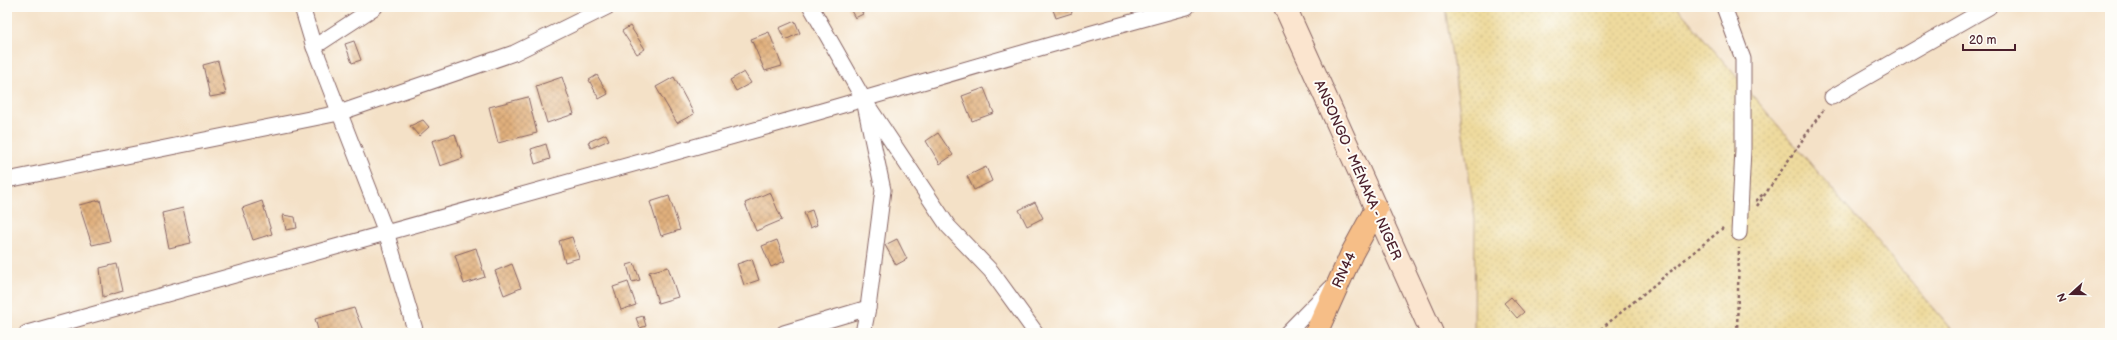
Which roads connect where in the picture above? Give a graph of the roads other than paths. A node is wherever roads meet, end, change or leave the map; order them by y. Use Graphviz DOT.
graph roads {
  1 [pos="302,7"];
  2 [pos="375,7"];
  3 [pos="607,7"];
  4 [pos="811,7"];
  5 [pos="1186,7"];
  6 [pos="1284,7"];
  7 [pos="1724,7"];
  8 [pos="1989,7"];
  9 [pos="314,47"];
  10 [pos="1832,96"];
  11 [pos="864,100"];
  12 [pos="339,113"];
  13 [pos="11,176"];
  14 [pos="1376,209"];
  15 [pos="1739,233"];
  16 [pos="386,235"];
  17 [pos="1340,278"];
  18 [pos="868,308"];
  19 [pos="27,333"];
  20 [pos="416,333"];
  21 [pos="784,333"];
  22 [pos="863,333"];
  23 [pos="1036,333"];
  24 [pos="1287,333"];
  25 [pos="1316,333"];
  26 [pos="1432,333"];
  1 -- 9 [label="street"];
  2 -- 9 [label="street"];
  3 -- 12 [label="street"];
  4 -- 11 [label="street"];
  5 -- 11 [label="street"];
  6 -- 14 [label="main road, ANSONGO - MÉNAKA - NIGER"];
  7 -- 15 [label="street"];
  8 -- 10 [label="street"];
  9 -- 12 [label="street"];
  11 -- 16 [label="street"];
  11 -- 18 [label="street"];
  11 -- 23 [label="street"];
  12 -- 13 [label="street"];
  12 -- 16 [label="street"];
  14 -- 17 [label="main road, RN44"];
  14 -- 26 [label="main road, ANSONGO - MÉNAKA - NIGER"];
  16 -- 19 [label="street"];
  16 -- 20 [label="street"];
  17 -- 24 [label="street"];
  17 -- 25 [label="main road, RN44"];
  18 -- 21 [label="street"];
  18 -- 22 [label="street"];
}
